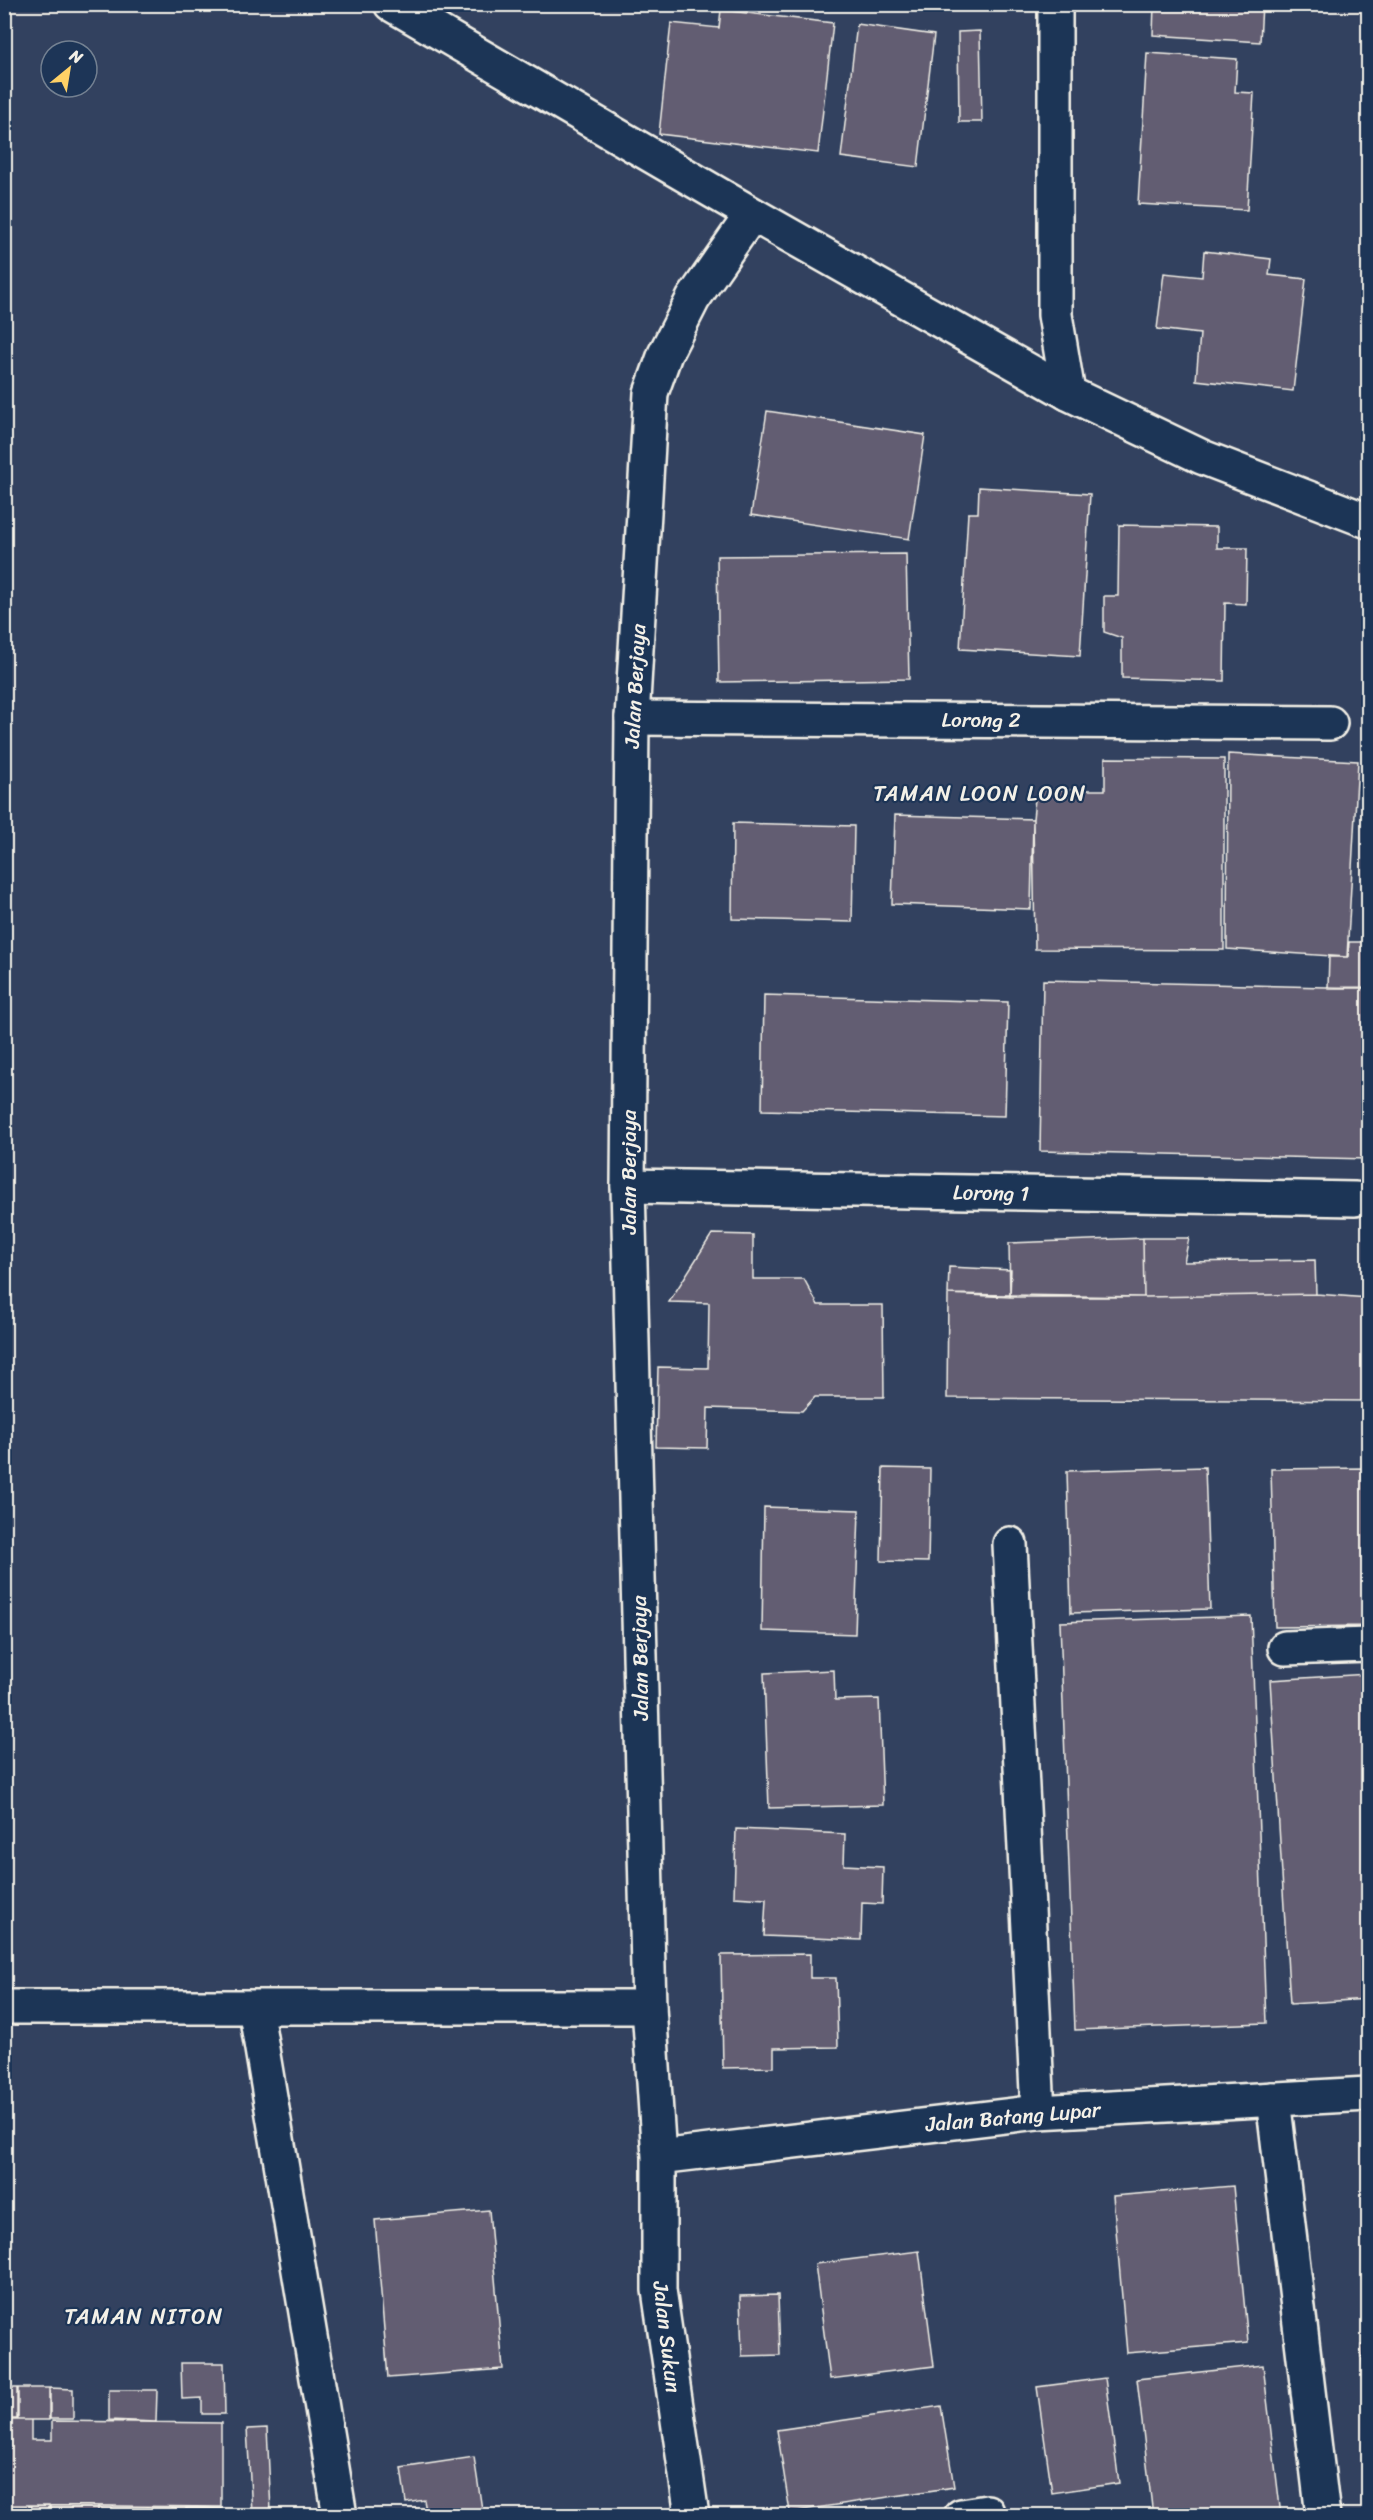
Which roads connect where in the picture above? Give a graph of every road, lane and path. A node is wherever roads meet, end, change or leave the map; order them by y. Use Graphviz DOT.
graph roads {
  1 [pos="391,4"];
  2 [pos="1055,4"];
  3 [pos="752,214"];
  4 [pos="1068,393"];
  5 [pos="1368,520"];
  6 [pos="632,718"];
  7 [pos="1330,723"];
  8 [pos="628,1186"];
  9 [pos="1355,1199"];
  10 [pos="1010,1544"];
  11 [pos="1368,1644"];
  12 [pos="1285,1648"];
  13 [pos="4,2007"];
  14 [pos="255,2007"];
  15 [pos="649,2007"];
  16 [pos="1368,2094"];
  17 [pos="1273,2099"];
  18 [pos="1038,2112"];
  19 [pos="659,2157"];
  20 [pos="340,2516"];
  21 [pos="692,2516"];
  22 [pos="1323,2516"];
  1 -- 3 [label="street"];
  2 -- 4 [label="street"];
  3 -- 4 [label="street"];
  3 -- 6 [label="street, Jalan Berjaya"];
  4 -- 5 [label="street"];
  6 -- 7 [label="street, Lorong 2"];
  6 -- 8 [label="street, Jalan Berjaya"];
  8 -- 9 [label="street, Lorong 1"];
  8 -- 15 [label="street, Jalan Berjaya"];
  10 -- 18 [label="street"];
  11 -- 12 [label="street"];
  13 -- 14 [label="street"];
  14 -- 15 [label="street"];
  14 -- 20 [label="street"];
  15 -- 19 [label="street, Jalan Berjaya"];
  16 -- 17 [label="street, Jalan Batang Lupar"];
  17 -- 18 [label="street, Jalan Batang Lupar"];
  17 -- 22 [label="street"];
  18 -- 19 [label="street, Jalan Batang Lupar"];
  19 -- 21 [label="street, Jalan Sukun"];
}
